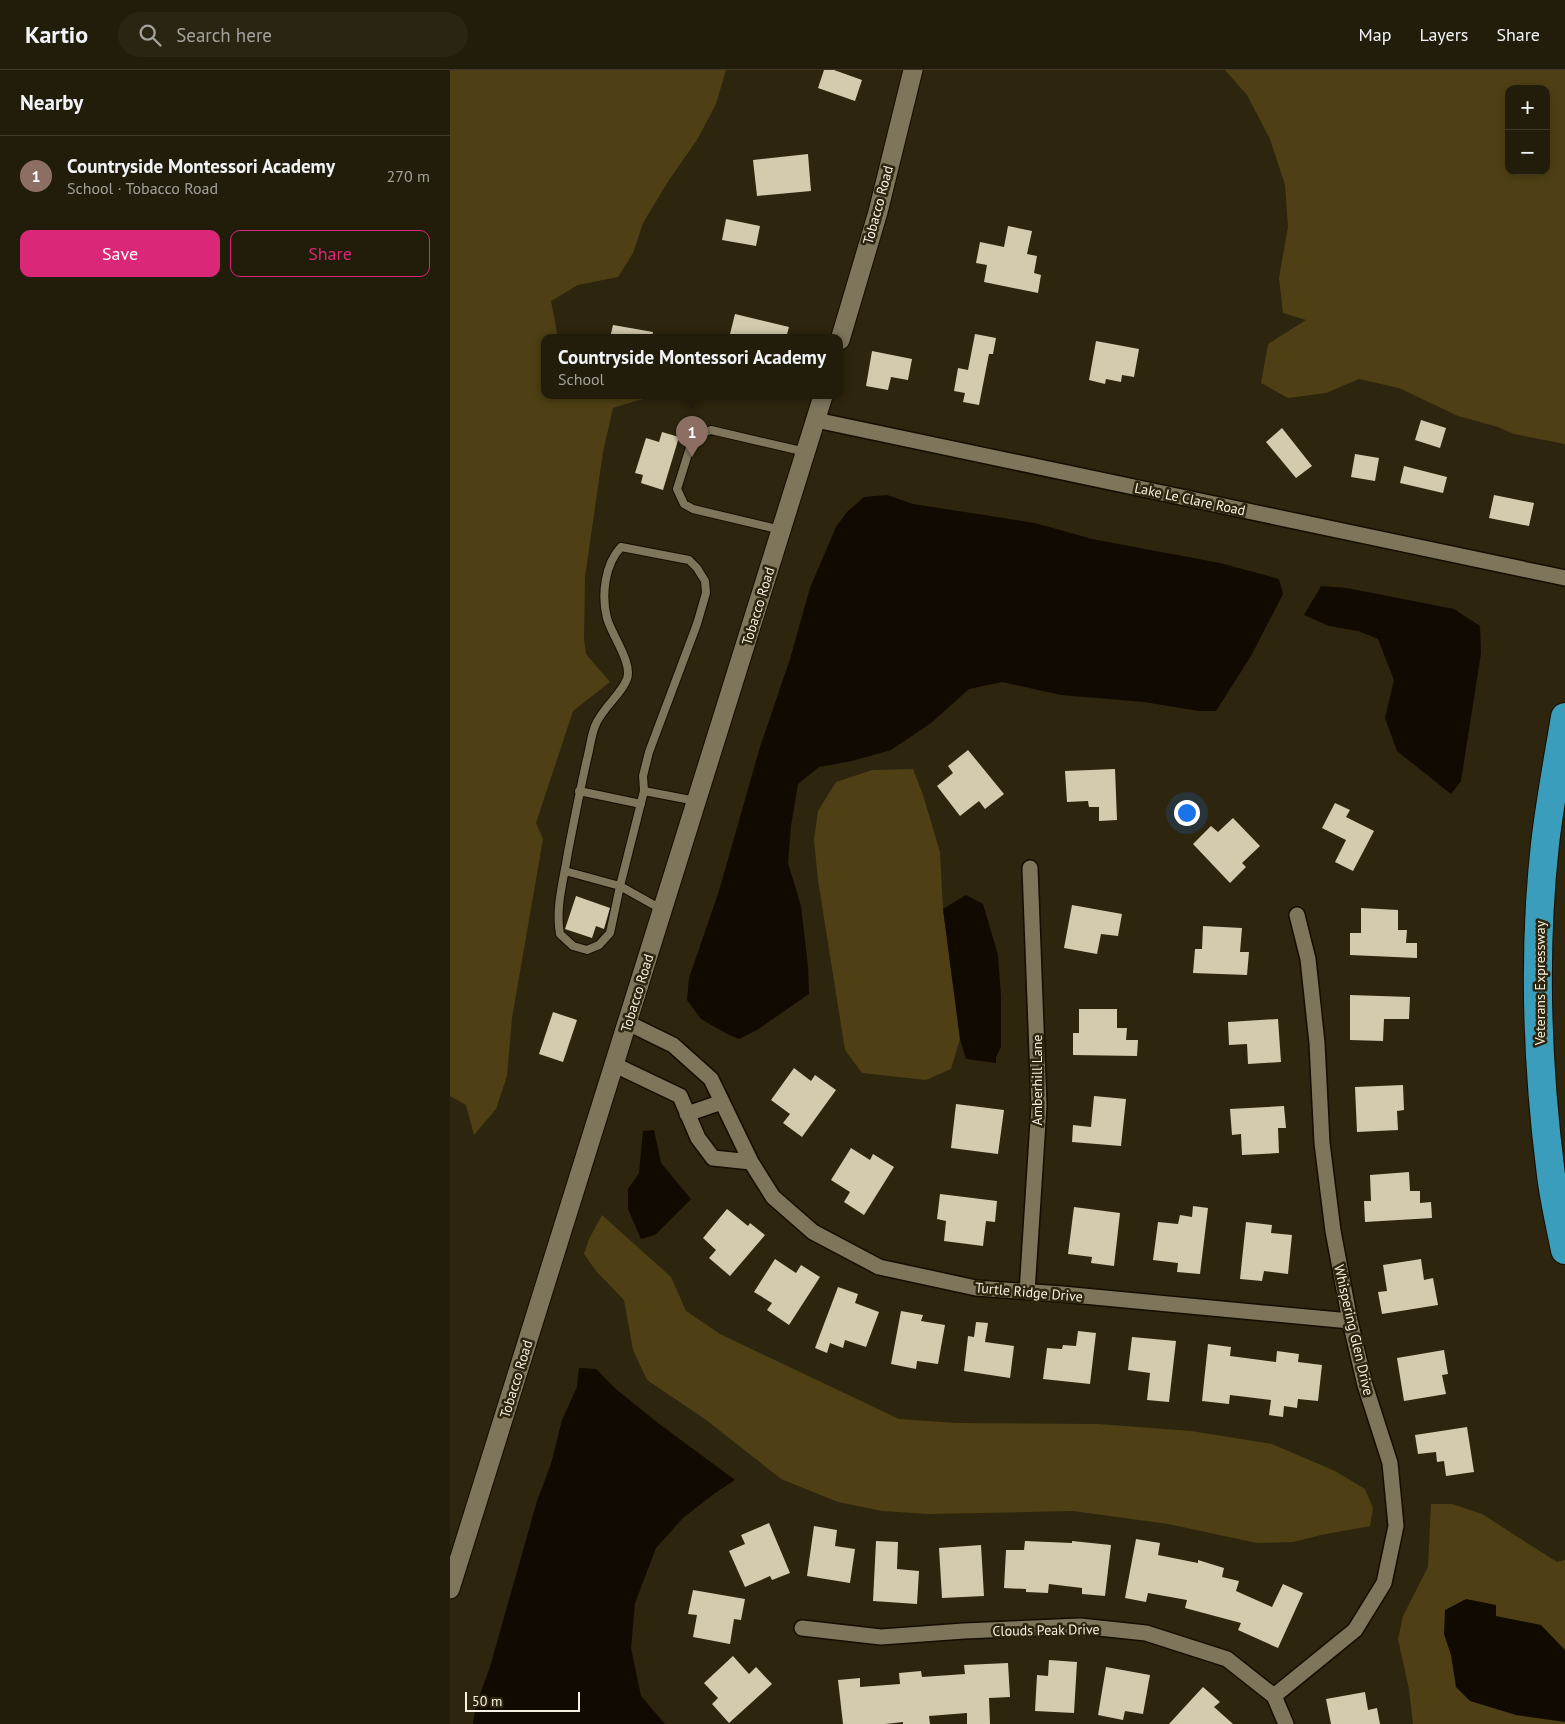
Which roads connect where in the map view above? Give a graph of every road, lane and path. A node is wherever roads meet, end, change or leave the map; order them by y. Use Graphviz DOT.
graph roads {
  1 [pos="913,70"];
  2 [pos="842,334"];
  3 [pos="822,399"];
  4 [pos="816,420"];
  5 [pos="806,452"];
  6 [pos="782,530"];
  7 [pos="1565,578"];
  8 [pos="1565,716"];
  9 [pos="579,791"];
  10 [pos="644,791"];
  11 [pos="697,802"];
  12 [pos="641,804"];
  13 [pos="1030,868"];
  14 [pos="565,872"];
  15 [pos="620,886"];
  16 [pos="663,910"];
  17 [pos="1298,915"];
  18 [pos="628,1023"];
  19 [pos="614,1066"];
  20 [pos="722,1102"];
  21 [pos="688,1114"];
  22 [pos="751,1162"];
  23 [pos="1565,1250"];
  24 [pos="1027,1292"];
  25 [pos="1350,1320"];
  26 [pos="450,1589"];
  27 [pos="802,1628"];
  28 [pos="1274,1696"];
  29 [pos="1286,1724"];
  1 -- 2 [label="street, Tobacco Road"];
  3 -- 4 [label="street, Tobacco Road"];
  4 -- 5 [label="street, Tobacco Road"];
  4 -- 7 [label="street, Lake Le Clare Road"];
  5 -- 6 [label="street, Tobacco Road"];
  5 -- 6 [label="lane"];
  6 -- 11 [label="street, Tobacco Road"];
  8 -- 23 [label="highway, Veterans Expressway"];
  9 -- 10 [label="lane"];
  9 -- 12 [label="lane"];
  9 -- 14 [label="lane"];
  10 -- 11 [label="lane"];
  10 -- 12 [label="lane"];
  11 -- 16 [label="street, Tobacco Road"];
  12 -- 15 [label="lane"];
  13 -- 24 [label="street, Amberhill Lane"];
  14 -- 15 [label="lane"];
  14 -- 15 [label="lane"];
  15 -- 16 [label="lane"];
  16 -- 18 [label="street, Tobacco Road"];
  17 -- 25 [label="street, Whispering Glen Drive"];
  18 -- 19 [label="street, Tobacco Road"];
  18 -- 20 [label="street, Turtle Ridge Drive"];
  19 -- 21 [label="street"];
  19 -- 26 [label="street, Tobacco Road"];
  20 -- 21 [label="street"];
  20 -- 22 [label="street, Turtle Ridge Drive"];
  21 -- 22 [label="street"];
  22 -- 24 [label="street, Turtle Ridge Drive"];
  24 -- 25 [label="street, Turtle Ridge Drive"];
  25 -- 28 [label="street, Whispering Glen Drive"];
  27 -- 28 [label="street, Clouds Peak Drive"];
  28 -- 29 [label="street, Clouds Peak Drive"];
}
